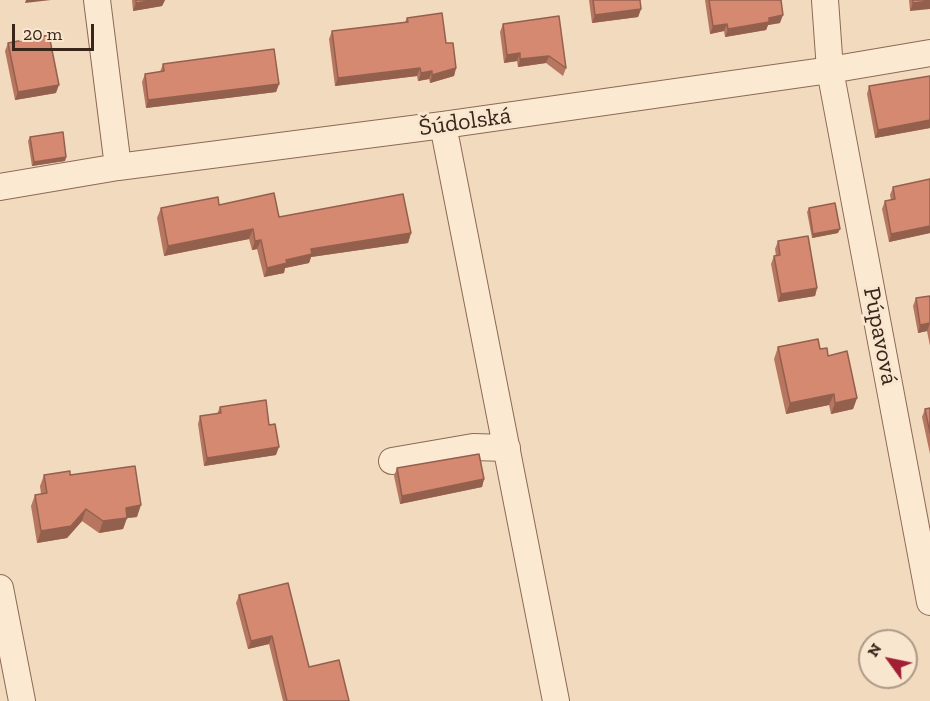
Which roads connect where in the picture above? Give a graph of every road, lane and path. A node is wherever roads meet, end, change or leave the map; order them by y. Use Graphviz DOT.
graph roads {
  1 [pos="97,0"];
  2 [pos="825,0"];
  3 [pos="930,53"];
  4 [pos="830,70"];
  5 [pos="443,125"];
  6 [pos="118,167"];
  7 [pos="0,187"];
  8 [pos="507,448"];
  9 [pos="392,462"];
  10 [pos="0,588"];
  11 [pos="930,602"];
  12 [pos="22,701"];
  13 [pos="556,701"];
  1 -- 6 [label="street"];
  2 -- 4 [label="street, Púpavová"];
  3 -- 4 [label="street, Šúdolská"];
  4 -- 5 [label="street, Šúdolská"];
  4 -- 11 [label="street, Púpavová"];
  5 -- 6 [label="street, Šúdolská"];
  5 -- 8 [label="street"];
  6 -- 7 [label="street, Šúdolská"];
  8 -- 9 [label="street"];
  8 -- 13 [label="street"];
  10 -- 12 [label="street"];
}
